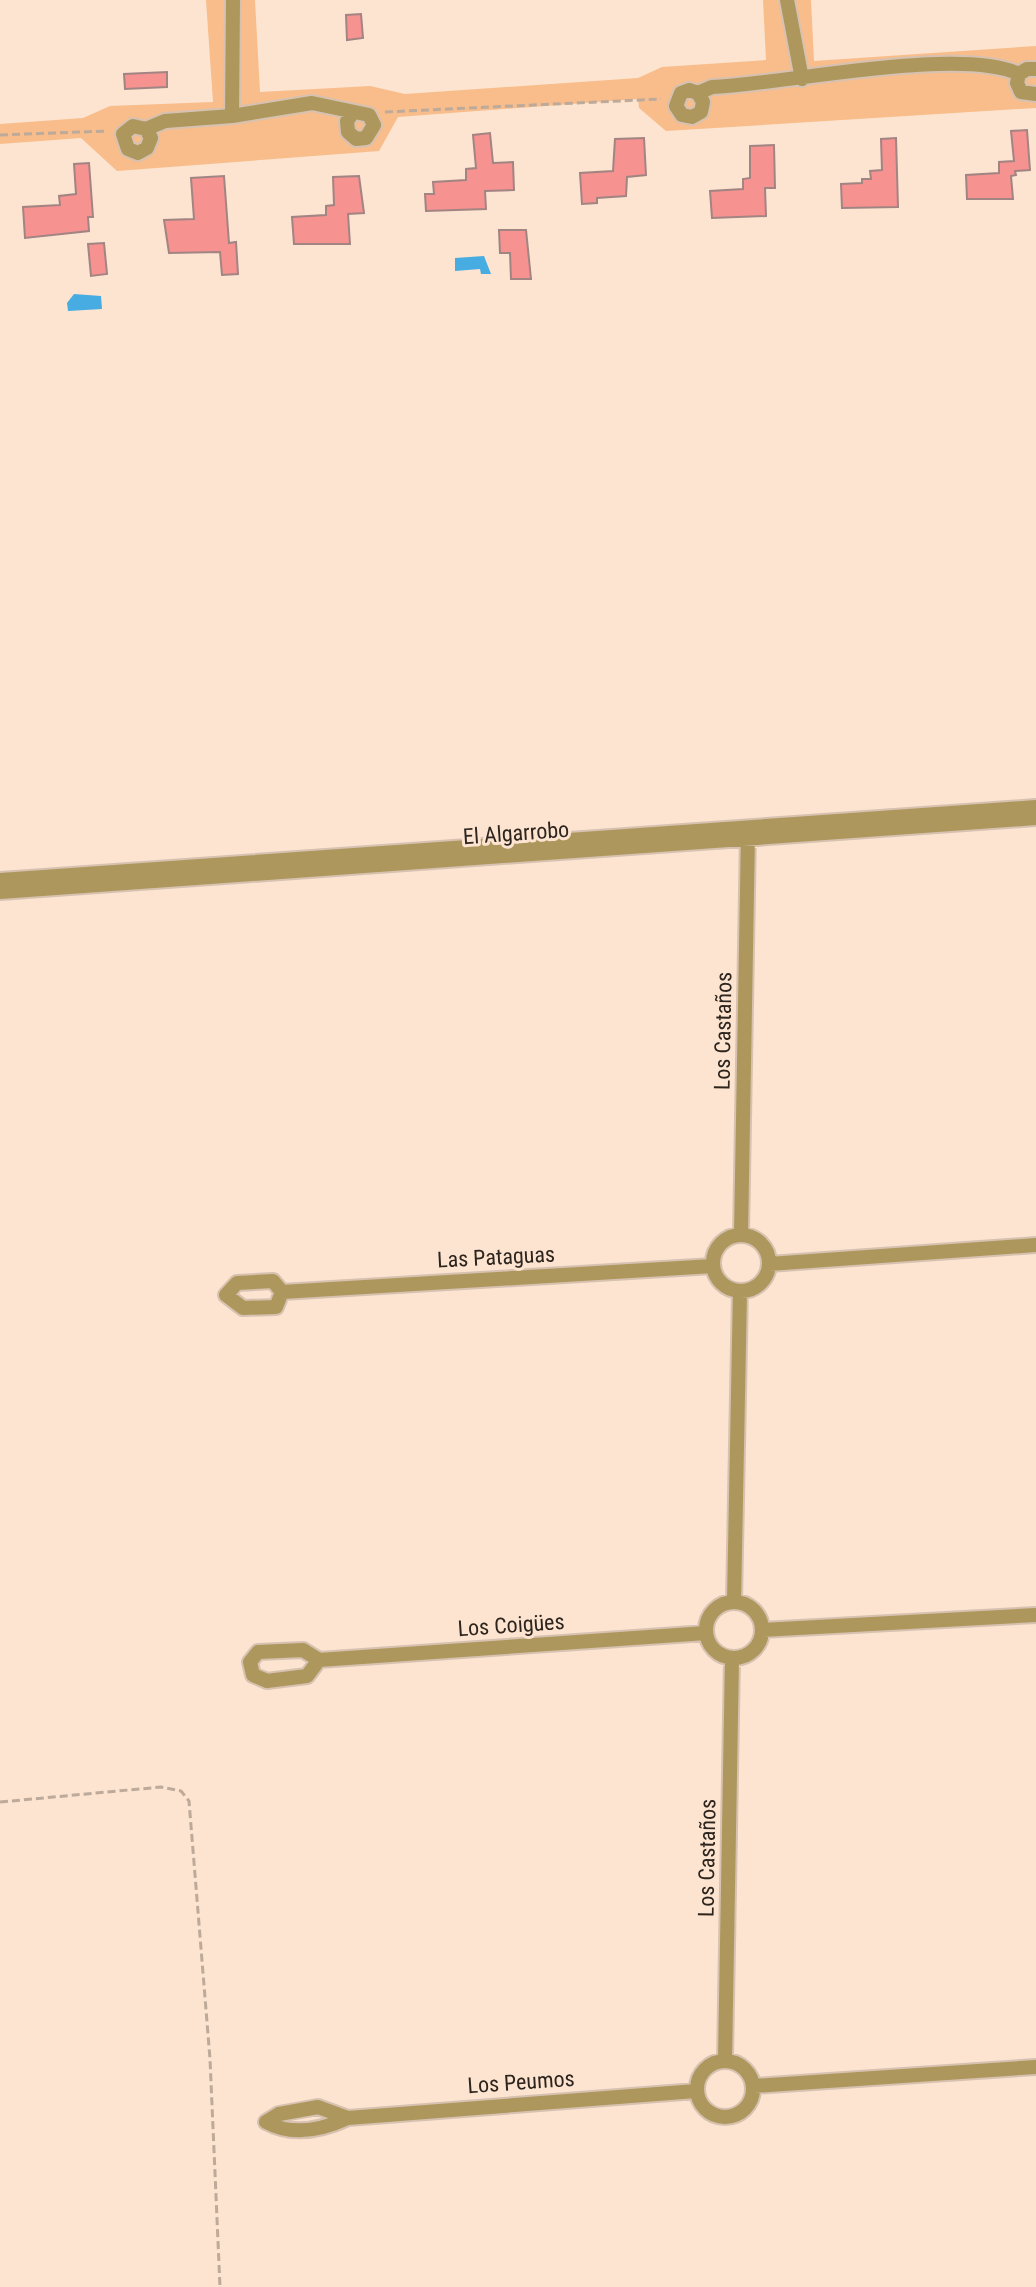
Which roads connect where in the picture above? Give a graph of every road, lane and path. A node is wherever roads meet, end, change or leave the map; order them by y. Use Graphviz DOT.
graph roads {
  1 [pos="233,0"];
  2 [pos="787,0"];
  3 [pos="1036,69"];
  4 [pos="1019,74"];
  5 [pos="802,79"];
  6 [pos="698,93"];
  7 [pos="1036,94"];
  8 [pos="676,101"];
  9 [pos="352,114"];
  10 [pos="369,115"];
  11 [pos="232,116"];
  12 [pos="146,129"];
  13 [pos="123,134"];
  14 [pos="0,135"];
  15 [pos="1036,807"];
  16 [pos="1036,818"];
  17 [pos="748,834"];
  18 [pos="0,880"];
  19 [pos="0,892"];
  20 [pos="741,1235"];
  21 [pos="1036,1245"];
  22 [pos="769,1264"];
  23 [pos="713,1266"];
  24 [pos="740,1291"];
  25 [pos="282,1292"];
  26 [pos="734,1602"];
  27 [pos="1036,1615"];
  28 [pos="762,1630"];
  29 [pos="706,1633"];
  30 [pos="732,1658"];
  31 [pos="319,1660"];
  32 [pos="0,1802"];
  33 [pos="725,2060"];
  34 [pos="1036,2067"];
  35 [pos="754,2086"];
  36 [pos="696,2091"];
  37 [pos="348,2118"];
  38 [pos="220,2287"];
  1 -- 11 [label="street"];
  2 -- 5 [label="street"];
  3 -- 4 [label="street"];
  4 -- 5 [label="street"];
  4 -- 7 [label="street"];
  5 -- 6 [label="street"];
  6 -- 8 [label="street"];
  6 -- 8 [label="street"];
  8 -- 10 [label="path"];
  9 -- 10 [label="street"];
  9 -- 10 [label="street"];
  9 -- 11 [label="street"];
  11 -- 12 [label="street"];
  12 -- 13 [label="street"];
  12 -- 13 [label="street"];
  13 -- 14 [label="path"];
  15 -- 17 [label="street, El Algarrobo"];
  16 -- 17 [label="street, El Algarrobo"];
  17 -- 18 [label="street, El Algarrobo"];
  17 -- 19 [label="street, El Algarrobo"];
  17 -- 20 [label="street, Los Castaños"];
  20 -- 22 [label="street"];
  20 -- 23 [label="street"];
  21 -- 22 [label="street"];
  22 -- 24 [label="street"];
  23 -- 24 [label="street"];
  23 -- 25 [label="street, Las Pataguas"];
  24 -- 26 [label="street"];
  26 -- 28 [label="street"];
  26 -- 29 [label="street"];
  27 -- 28 [label="street"];
  28 -- 30 [label="street"];
  29 -- 30 [label="street"];
  29 -- 31 [label="street, Los Coigües"];
  30 -- 33 [label="street, Los Castaños"];
  32 -- 38 [label="path"];
  33 -- 35 [label="street"];
  33 -- 36 [label="street"];
  34 -- 35 [label="street"];
  35 -- 36 [label="street"];
  36 -- 37 [label="street, Los Peumos"];
}
